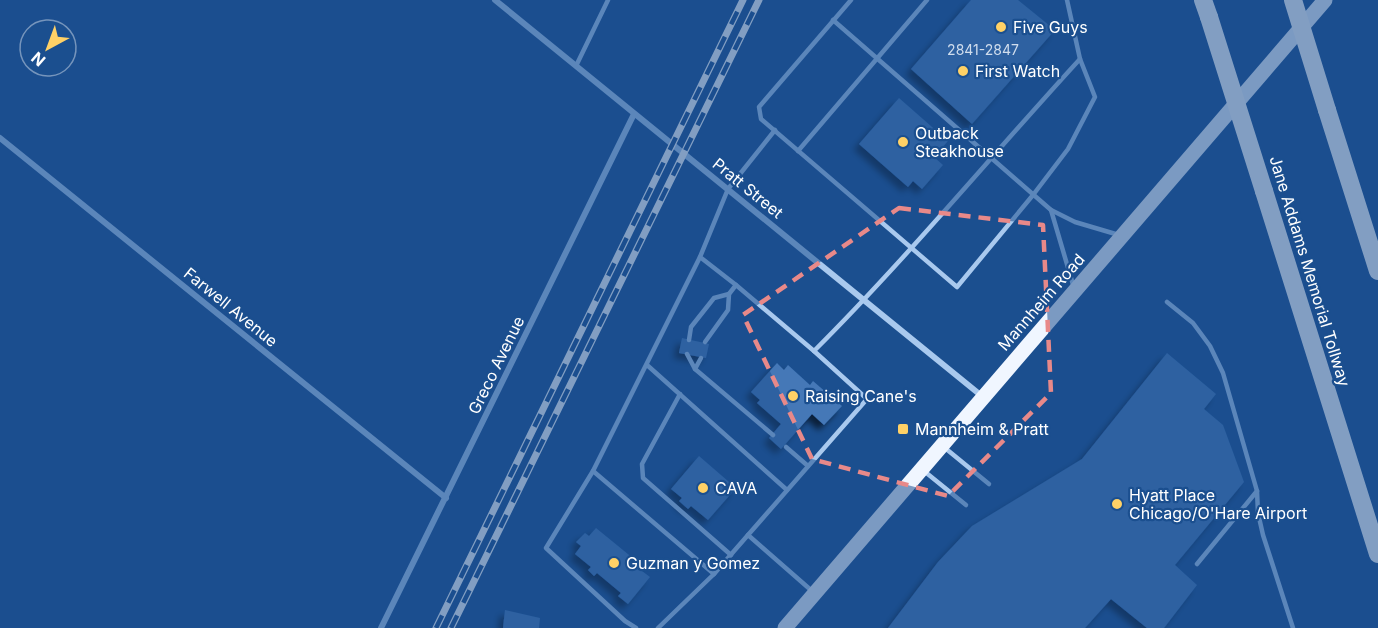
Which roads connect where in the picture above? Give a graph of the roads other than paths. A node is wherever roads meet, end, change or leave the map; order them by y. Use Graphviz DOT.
graph roads {
  1 [pos="495,0"];
  2 [pos="608,0"];
  3 [pos="851,0"];
  4 [pos="927,0"];
  5 [pos="1067,0"];
  6 [pos="1293,0"];
  7 [pos="1325,0"];
  8 [pos="1206,8"];
  9 [pos="833,20"];
  10 [pos="877,58"];
  11 [pos="1080,59"];
  12 [pos="576,66"];
  13 [pos="634,114"];
  14 [pos="775,130"];
  15 [pos="0,138"];
  16 [pos="798,151"];
  17 [pos="990,158"];
  18 [pos="728,189"];
  19 [pos="1034,195"];
  20 [pos="1051,210"];
  21 [pos="1121,236"];
  22 [pos="912,249"];
  23 [pos="700,257"];
  24 [pos="1378,271"];
  25 [pos="736,285"];
  26 [pos="1075,291"];
  27 [pos="729,294"];
  28 [pos="864,301"];
  29 [pos="1167,302"];
  30 [pos="688,340"];
  31 [pos="705,342"];
  32 [pos="814,351"];
  33 [pos="687,354"];
  34 [pos="701,358"];
  35 [pos="647,365"];
  36 [pos="695,369"];
  37 [pos="680,394"];
  38 [pos="983,397"];
  39 [pos="773,435"];
  40 [pos="942,445"];
  41 [pos="786,447"];
  42 [pos="808,466"];
  43 [pos="922,469"];
  44 [pos="594,471"];
  45 [pos="989,484"];
  46 [pos="787,490"];
  47 [pos="1257,491"];
  48 [pos="446,498"];
  49 [pos="966,506"];
  50 [pos="748,536"];
  51 [pos="1378,554"];
  52 [pos="731,555"];
  53 [pos="1197,564"];
  54 [pos="714,574"];
  55 [pos="815,594"];
  56 [pos="381,628"];
  57 [pos="636,628"];
  58 [pos="658,628"];
  59 [pos="785,628"];
  60 [pos="1293,628"];
  1 -- 12 [label="street, Pratt Street"];
  2 -- 12 [label="lane"];
  3 -- 9 [label="lane"];
  4 -- 10 [label="lane"];
  5 -- 11 [label="lane"];
  6 -- 24 [label="highway, bridge"];
  7 -- 21 [label="main road, Mannheim Road"];
  8 -- 51 [label="highway, Jane Addams Memorial Tollway, bridge"];
  9 -- 10 [label="lane"];
  9 -- 14 [label="lane"];
  10 -- 16 [label="lane"];
  10 -- 17 [label="lane"];
  11 -- 17 [label="lane"];
  11 -- 19 [label="lane"];
  12 -- 13 [label="street, Pratt Street"];
  13 -- 18 [label="street, Pratt Street"];
  13 -- 48 [label="street, Greco Avenue"];
  14 -- 16 [label="lane"];
  14 -- 18 [label="lane"];
  15 -- 48 [label="street, Farwell Avenue"];
  16 -- 22 [label="lane"];
  17 -- 19 [label="lane"];
  17 -- 22 [label="lane"];
  18 -- 23 [label="lane"];
  18 -- 28 [label="street, Pratt Street"];
  19 -- 20 [label="lane"];
  19 -- 22 [label="lane"];
  20 -- 21 [label="lane"];
  20 -- 26 [label="lane"];
  21 -- 26 [label="main road, Mannheim Road"];
  22 -- 28 [label="lane"];
  23 -- 25 [label="lane"];
  23 -- 35 [label="lane"];
  25 -- 27 [label="lane"];
  25 -- 32 [label="lane"];
  26 -- 38 [label="main road, Mannheim Road"];
  27 -- 30 [label="lane"];
  27 -- 31 [label="lane"];
  28 -- 32 [label="lane"];
  28 -- 38 [label="street, Pratt Street"];
  29 -- 47 [label="lane"];
  32 -- 42 [label="lane"];
  33 -- 36 [label="lane"];
  34 -- 36 [label="lane"];
  35 -- 37 [label="lane"];
  35 -- 44 [label="lane"];
  36 -- 39 [label="lane"];
  37 -- 46 [label="lane"];
  37 -- 52 [label="lane"];
  38 -- 40 [label="main road, Mannheim Road"];
  40 -- 43 [label="main road, Mannheim Road"];
  40 -- 45 [label="lane"];
  41 -- 42 [label="lane"];
  42 -- 46 [label="lane"];
  43 -- 49 [label="lane"];
  43 -- 55 [label="main road, Mannheim Road"];
  44 -- 54 [label="lane"];
  44 -- 57 [label="lane"];
  46 -- 50 [label="lane"];
  47 -- 53 [label="lane"];
  47 -- 60 [label="lane"];
  48 -- 56 [label="street, Greco Avenue"];
  50 -- 52 [label="lane"];
  50 -- 55 [label="lane"];
  52 -- 54 [label="lane"];
  54 -- 58 [label="lane"];
  55 -- 59 [label="main road, Mannheim Road"];
}
